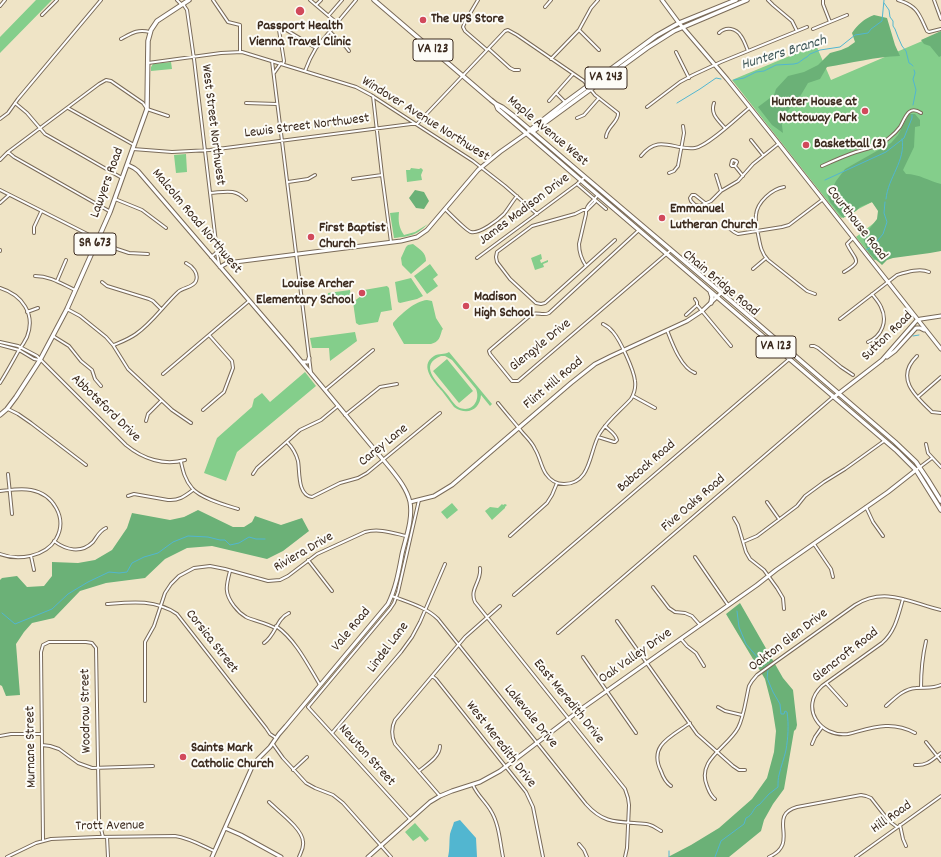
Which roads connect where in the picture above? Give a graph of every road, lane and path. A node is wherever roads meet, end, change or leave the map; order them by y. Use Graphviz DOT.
graph roads {
  1 [pos="5,0"];
  2 [pos="57,0"];
  3 [pos="101,0"];
  4 [pos="177,0"];
  5 [pos="189,0"];
  6 [pos="212,0"];
  7 [pos="310,0"];
  8 [pos="321,0"];
  9 [pos="342,0"];
  10 [pos="356,0"];
  11 [pos="374,0"];
  12 [pos="478,0"];
  13 [pos="550,0"];
  14 [pos="598,0"];
  15 [pos="662,0"];
  16 [pos="736,0"];
  17 [pos="747,0"];
  18 [pos="768,0"];
  19 [pos="823,0"];
  20 [pos="898,0"];
  21 [pos="934,0"];
  22 [pos="905,1"];
  23 [pos="183,4"];
  24 [pos="316,5"];
  25 [pos="0,6"];
  26 [pos="545,7"];
  27 [pos="42,15"];
  28 [pos="329,15"];
  29 [pos="847,15"];
  30 [pos="941,19"];
  31 [pos="830,22"];
  32 [pos="337,23"];
  33 [pos="679,23"];
  34 [pos="682,27"];
  35 [pos="806,27"];
  36 [pos="813,28"];
  37 [pos="941,29"];
  38 [pos="579,30"];
  39 [pos="797,31"];
  40 [pos="150,32"];
  41 [pos="330,32"];
  42 [pos="719,32"];
  43 [pos="121,39"];
  44 [pos="316,48"];
  45 [pos="488,50"];
  46 [pos="599,50"];
  47 [pos="240,51"];
  48 [pos="349,51"];
  49 [pos="748,51"];
  50 [pos="676,52"];
  51 [pos="193,57"];
  52 [pos="551,59"];
  53 [pos="272,61"];
  54 [pos="148,63"];
  55 [pos="282,64"];
  56 [pos="715,65"];
  57 [pos="519,70"];
  58 [pos="305,71"];
  59 [pos="274,74"];
  60 [pos="573,74"];
  61 [pos="463,76"];
  62 [pos="689,78"];
  63 [pos="588,86"];
  64 [pos="590,90"];
  65 [pos="556,93"];
  66 [pos="373,96"];
  67 [pos="599,98"];
  68 [pos="549,101"];
  69 [pos="566,102"];
  70 [pos="15,103"];
  71 [pos="714,103"];
  72 [pos="246,104"];
  73 [pos="277,104"];
  74 [pos="647,107"];
  75 [pos="68,108"];
  76 [pos="749,108"];
  77 [pos="147,109"];
  78 [pos="921,113"];
  79 [pos="168,116"];
  80 [pos="577,118"];
  81 [pos="0,120"];
  82 [pos="417,124"];
  83 [pos="683,126"];
  84 [pos="377,128"];
  85 [pos="725,128"];
  86 [pos="39,129"];
  87 [pos="530,131"];
  88 [pos="606,137"];
  89 [pos="282,140"];
  90 [pos="751,140"];
  91 [pos="778,144"];
  92 [pos="133,147"];
  93 [pos="682,147"];
  94 [pos="205,150"];
  95 [pos="8,152"];
  96 [pos="763,155"];
  97 [pos="641,156"];
  98 [pos="0,160"];
  99 [pos="128,165"];
  100 [pos="735,166"];
  101 [pos="822,166"];
  102 [pos="482,167"];
  103 [pos="669,173"];
  104 [pos="315,175"];
  105 [pos="382,175"];
  106 [pos="716,175"];
  107 [pos="743,176"];
  108 [pos="585,177"];
  109 [pos="123,178"];
  110 [pos="353,179"];
  111 [pos="581,181"];
  112 [pos="288,182"];
  113 [pos="577,184"];
  114 [pos="784,187"];
  115 [pos="0,190"];
  116 [pos="721,191"];
  117 [pos="210,194"];
  118 [pos="9,195"];
  119 [pos="598,195"];
  120 [pos="517,196"];
  121 [pos="115,199"];
  122 [pos="595,199"];
  123 [pos="246,200"];
  124 [pos="822,200"];
  125 [pos="0,203"];
  126 [pos="705,203"];
  127 [pos="445,209"];
  128 [pos="606,209"];
  129 [pos="585,210"];
  130 [pos="42,212"];
  131 [pos="110,212"];
  132 [pos="537,214"];
  133 [pos="166,228"];
  134 [pos="730,229"];
  135 [pos="639,230"];
  136 [pos="758,231"];
  137 [pos="34,233"];
  138 [pos="853,238"];
  139 [pos="97,240"];
  140 [pos="615,240"];
  141 [pos="391,242"];
  142 [pos="670,250"];
  143 [pos="217,251"];
  144 [pos="667,253"];
  145 [pos="148,254"];
  146 [pos="296,254"];
  147 [pos="211,258"];
  148 [pos="477,258"];
  149 [pos="766,258"];
  150 [pos="66,260"];
  151 [pos="186,263"];
  152 [pos="586,266"];
  153 [pos="220,267"];
  154 [pos="753,269"];
  155 [pos="844,272"];
  156 [pos="929,272"];
  157 [pos="36,276"];
  158 [pos="57,281"];
  159 [pos="102,282"];
  160 [pos="888,282"];
  161 [pos="0,288"];
  162 [pos="75,290"];
  163 [pos="710,290"];
  164 [pos="722,293"];
  165 [pos="815,294"];
  166 [pos="872,294"];
  167 [pos="718,297"];
  168 [pos="695,299"];
  169 [pos="249,301"];
  170 [pos="710,303"];
  171 [pos="697,305"];
  172 [pos="38,308"];
  173 [pos="67,309"];
  174 [pos="162,309"];
  175 [pos="702,310"];
  176 [pos="27,312"];
  177 [pos="686,315"];
  178 [pos="941,316"];
  179 [pos="840,319"];
  180 [pos="918,320"];
  181 [pos="603,324"];
  182 [pos="667,330"];
  183 [pos="928,333"];
  184 [pos="209,335"];
  185 [pos="52,336"];
  186 [pos="0,342"];
  187 [pos="868,342"];
  188 [pos="0,345"];
  189 [pos="113,345"];
  190 [pos="731,346"];
  191 [pos="811,346"];
  192 [pos="21,347"];
  193 [pos="941,349"];
  194 [pos="19,350"];
  195 [pos="373,350"];
  196 [pos="623,350"];
  197 [pos="794,355"];
  198 [pos="917,356"];
  199 [pos="310,358"];
  200 [pos="790,358"];
  201 [pos="40,360"];
  202 [pos="882,360"];
  203 [pos="302,362"];
  204 [pos="695,373"];
  205 [pos="163,374"];
  206 [pos="311,374"];
  207 [pos="853,374"];
  208 [pos="941,377"];
  209 [pos="1,379"];
  210 [pos="0,383"];
  211 [pos="397,384"];
  212 [pos="101,386"];
  213 [pos="324,390"];
  214 [pos="838,393"];
  215 [pos="633,396"];
  216 [pos="834,396"];
  217 [pos="918,397"];
  218 [pos="161,401"];
  219 [pos="498,403"];
  220 [pos="338,406"];
  221 [pos="655,408"];
  222 [pos="7,409"];
  223 [pos="203,410"];
  224 [pos="440,413"];
  225 [pos="941,413"];
  226 [pos="0,415"];
  227 [pos="345,415"];
  228 [pos="146,421"];
  229 [pos="191,423"];
  230 [pos="605,426"];
  231 [pos="519,428"];
  232 [pos="598,437"];
  233 [pos="885,440"];
  234 [pos="287,442"];
  235 [pos="926,444"];
  236 [pos="932,458"];
  237 [pos="185,460"];
  238 [pos="383,460"];
  239 [pos="180,462"];
  240 [pos="86,465"];
  241 [pos="941,467"];
  242 [pos="920,468"];
  243 [pos="916,470"];
  244 [pos="8,474"];
  245 [pos="254,474"];
  246 [pos="557,482"];
  247 [pos="10,490"];
  248 [pos="193,490"];
  249 [pos="0,492"];
  250 [pos="128,496"];
  251 [pos="419,500"];
  252 [pos="941,501"];
  253 [pos="410,502"];
  254 [pos="768,502"];
  255 [pos="866,507"];
  256 [pos="238,509"];
  257 [pos="941,510"];
  258 [pos="12,514"];
  259 [pos="734,518"];
  260 [pos="779,519"];
  261 [pos="106,528"];
  262 [pos="406,536"];
  263 [pos="510,536"];
  264 [pos="883,536"];
  265 [pos="54,541"];
  266 [pos="743,542"];
  267 [pos="814,544"];
  268 [pos="0,554"];
  269 [pos="31,556"];
  270 [pos="695,557"];
  271 [pos="308,560"];
  272 [pos="445,564"];
  273 [pos="480,568"];
  274 [pos="34,570"];
  275 [pos="230,571"];
  276 [pos="768,576"];
  277 [pos="833,577"];
  278 [pos="654,587"];
  279 [pos="332,591"];
  280 [pos="514,595"];
  281 [pos="392,596"];
  282 [pos="397,598"];
  283 [pos="903,599"];
  284 [pos="108,604"];
  285 [pos="728,605"];
  286 [pos="160,606"];
  287 [pos="500,606"];
  288 [pos="784,609"];
  289 [pos="425,610"];
  290 [pos="941,610"];
  291 [pos="289,613"];
  292 [pos="487,617"];
  293 [pos="617,621"];
  294 [pos="700,625"];
  295 [pos="276,627"];
  296 [pos="558,633"];
  297 [pos="681,639"];
  298 [pos="926,642"];
  299 [pos="264,643"];
  300 [pos="458,644"];
  301 [pos="40,654"];
  302 [pos="583,657"];
  303 [pos="647,663"];
  304 [pos="704,666"];
  305 [pos="432,676"];
  306 [pos="826,683"];
  307 [pos="320,685"];
  308 [pos="941,685"];
  309 [pos="921,688"];
  310 [pos="607,692"];
  311 [pos="145,701"];
  312 [pos="306,702"];
  313 [pos="846,705"];
  314 [pos="303,706"];
  315 [pos="886,706"];
  316 [pos="308,707"];
  317 [pos="718,707"];
  318 [pos="742,716"];
  319 [pos="569,719"];
  320 [pos="690,723"];
  321 [pos="822,727"];
  322 [pos="332,733"];
  323 [pos="636,733"];
  324 [pos="915,733"];
  325 [pos="42,734"];
  326 [pos="0,736"];
  327 [pos="276,738"];
  328 [pos="926,742"];
  329 [pos="537,743"];
  330 [pos="273,744"];
  331 [pos="812,744"];
  332 [pos="42,745"];
  333 [pos="440,746"];
  334 [pos="717,752"];
  335 [pos="941,754"];
  336 [pos="937,756"];
  337 [pos="307,757"];
  338 [pos="941,762"];
  339 [pos="915,764"];
  340 [pos="153,766"];
  341 [pos="506,766"];
  342 [pos="98,768"];
  343 [pos="293,770"];
  344 [pos="745,770"];
  345 [pos="419,771"];
  346 [pos="473,785"];
  347 [pos="671,786"];
  348 [pos="440,796"];
  349 [pos="941,796"];
  350 [pos="715,798"];
  351 [pos="269,802"];
  352 [pos="410,819"];
  353 [pos="628,823"];
  354 [pos="900,825"];
  355 [pos="897,827"];
  356 [pos="225,828"];
  357 [pos="661,831"];
  358 [pos="103,837"];
  359 [pos="107,837"];
  360 [pos="43,840"];
  361 [pos="579,844"];
  362 [pos="381,845"];
  363 [pos="906,846"];
  364 [pos="214,852"];
  365 [pos="7,857"];
  366 [pos="108,857"];
  367 [pos="212,857"];
  368 [pos="281,857"];
  369 [pos="299,857"];
  370 [pos="368,857"];
  371 [pos="391,857"];
  372 [pos="503,857"];
  373 [pos="543,857"];
  374 [pos="587,857"];
  375 [pos="625,857"];
  376 [pos="770,857"];
  377 [pos="856,857"];
  1 -- 25 [label="street"];
  2 -- 27 [label="street"];
  3 -- 70 [label="street"];
  4 -- 23 [label="street"];
  5 -- 23 [label="main road"];
  6 -- 47 [label="street"];
  7 -- 24 [label="street"];
  8 -- 24 [label="street"];
  9 -- 28 [label="street"];
  10 -- 32 [label="street"];
  11 -- 61 [label="main road, Maple Avenue West / VA 123"];
  12 -- 45 [label="street"];
  13 -- 26 [label="street"];
  14 -- 38 [label="street"];
  15 -- 33 [label="street, Courthouse Road"];
  16 -- 33 [label="main road, VA 243"];
  17 -- 34 [label="main road, VA 243"];
  18 -- 39 [label="street"];
  19 -- 31 [label="street"];
  20 -- 22 [label="street"];
  21 -- 30 [label="street"];
  22 -- 37 [label="street"];
  23 -- 40 [label="main road"];
  23 -- 51 [label="street, West Street Northwest"];
  24 -- 28 [label="street"];
  28 -- 32 [label="street"];
  29 -- 31 [label="street"];
  31 -- 36 [label="street"];
  32 -- 41 [label="street"];
  33 -- 34 [label="street, Courthouse Road"];
  33 -- 63 [label="main road, VA 243"];
  34 -- 56 [label="street, Courthouse Road"];
  34 -- 64 [label="main road, VA 243"];
  35 -- 39 [label="street"];
  38 -- 46 [label="street"];
  38 -- 52 [label="street"];
  39 -- 49 [label="street"];
  40 -- 43 [label="street"];
  40 -- 54 [label="main road, Lawyers Road / SR 673"];
  41 -- 44 [label="street"];
  41 -- 48 [label="street"];
  42 -- 49 [label="street"];
  44 -- 55 [label="street"];
  44 -- 58 [label="street"];
  45 -- 52 [label="street"];
  45 -- 57 [label="street"];
  45 -- 61 [label="street"];
  47 -- 51 [label="street, Windover Avenue Northwest"];
  47 -- 53 [label="street, Windover Avenue Northwest"];
  49 -- 56 [label="street"];
  50 -- 62 [label="street"];
  51 -- 54 [label="street, Windover Avenue Northwest"];
  51 -- 94 [label="street, West Street Northwest"];
  52 -- 60 [label="street"];
  53 -- 55 [label="street, Windover Avenue Northwest"];
  53 -- 59 [label="street"];
  54 -- 77 [label="main road, Lawyers Road / SR 673"];
  55 -- 58 [label="street, Windover Avenue Northwest"];
  55 -- 59 [label="street"];
  56 -- 62 [label="street"];
  56 -- 76 [label="street, Courthouse Road"];
  58 -- 66 [label="street, Windover Avenue Northwest"];
  59 -- 73 [label="street"];
  60 -- 63 [label="street"];
  60 -- 65 [label="street"];
  61 -- 82 [label="street"];
  61 -- 87 [label="main road, Maple Avenue West / VA 123"];
  62 -- 74 [label="street"];
  63 -- 64 [label="street"];
  63 -- 69 [label="main road, VA 243"];
  64 -- 67 [label="street"];
  64 -- 87 [label="main road, VA 243"];
  65 -- 68 [label="street"];
  65 -- 69 [label="street"];
  66 -- 82 [label="street, Windover Avenue Northwest"];
  66 -- 84 [label="street"];
  67 -- 80 [label="street"];
  67 -- 88 [label="street"];
  69 -- 87 [label="main road, VA 243"];
  70 -- 81 [label="street"];
  70 -- 86 [label="street"];
  71 -- 85 [label="street"];
  72 -- 73 [label="street"];
  73 -- 89 [label="street"];
  75 -- 77 [label="street"];
  75 -- 86 [label="street"];
  75 -- 92 [label="street"];
  76 -- 85 [label="street"];
  76 -- 91 [label="street, Courthouse Road"];
  77 -- 79 [label="street"];
  77 -- 92 [label="main road, Lawyers Road / SR 673"];
  78 -- 101 [label="street"];
  82 -- 84 [label="street, Lewis Street Northwest"];
  82 -- 102 [label="street, Windover Avenue Northwest"];
  83 -- 93 [label="street"];
  84 -- 89 [label="street, Lewis Street Northwest"];
  84 -- 105 [label="street"];
  85 -- 93 [label="street"];
  86 -- 95 [label="street"];
  86 -- 109 [label="street"];
  87 -- 102 [label="street"];
  87 -- 108 [label="main road, Maple Avenue West / VA 123"];
  87 -- 111 [label="main road, Maple Avenue West / VA 123"];
  89 -- 94 [label="street, Lewis Street Northwest"];
  89 -- 112 [label="street"];
  90 -- 96 [label="street"];
  91 -- 96 [label="street"];
  91 -- 124 [label="street, Courthouse Road"];
  92 -- 94 [label="street, Lewis Street Northwest"];
  92 -- 99 [label="main road, Lawyers Road / SR 673"];
  93 -- 97 [label="street"];
  93 -- 103 [label="street"];
  94 -- 117 [label="street, West Street Northwest"];
  95 -- 98 [label="street"];
  95 -- 131 [label="street"];
  96 -- 107 [label="street"];
  99 -- 109 [label="main road, Lawyers Road / SR 673"];
  99 -- 147 [label="street, Malcolm Road Northwest"];
  100 -- 107 [label="street"];
  102 -- 120 [label="street, Windover Avenue Northwest"];
  102 -- 127 [label="street"];
  104 -- 112 [label="street"];
  105 -- 110 [label="street"];
  105 -- 141 [label="street"];
  106 -- 116 [label="street"];
  107 -- 116 [label="street"];
  108 -- 111 [label="street, James Madison Drive"];
  108 -- 142 [label="main road, Chain Bridge Road / VA 123"];
  109 -- 121 [label="main road, Lawyers Road / SR 673"];
  111 -- 113 [label="street, James Madison Drive"];
  111 -- 119 [label="main road, Chain Bridge Road / VA 123"];
  112 -- 146 [label="street"];
  113 -- 122 [label="street"];
  113 -- 132 [label="street, James Madison Drive"];
  114 -- 136 [label="street"];
  115 -- 118 [label="street"];
  116 -- 126 [label="street"];
  117 -- 123 [label="street"];
  117 -- 143 [label="street, West Street Northwest"];
  118 -- 125 [label="street"];
  118 -- 130 [label="street"];
  119 -- 122 [label="street"];
  119 -- 135 [label="main road, Chain Bridge Road / VA 123"];
  120 -- 127 [label="street"];
  120 -- 132 [label="street, Windover Avenue Northwest"];
  121 -- 131 [label="main road, Lawyers Road / SR 673"];
  121 -- 133 [label="street"];
  122 -- 128 [label="street"];
  122 -- 129 [label="street"];
  124 -- 136 [label="street"];
  124 -- 138 [label="street, Courthouse Road"];
  126 -- 126 [label="street"];
  127 -- 141 [label="street"];
  129 -- 152 [label="street"];
  129 -- 152 [label="street"];
  130 -- 137 [label="street"];
  130 -- 139 [label="street"];
  131 -- 139 [label="main road, Lawyers Road / SR 673"];
  132 -- 148 [label="street, James Madison Drive"];
  134 -- 136 [label="street"];
  135 -- 144 [label="main road, Chain Bridge Road / VA 123"];
  135 -- 144 [label="street, Glengyle Drive"];
  136 -- 149 [label="street"];
  138 -- 155 [label="street"];
  138 -- 160 [label="street, Courthouse Road"];
  139 -- 145 [label="street"];
  139 -- 162 [label="main road, Lawyers Road / SR 673"];
  140 -- 152 [label="street"];
  141 -- 146 [label="street"];
  142 -- 144 [label="street, Glengyle Drive"];
  142 -- 164 [label="main road, Chain Bridge Road / VA 123"];
  143 -- 147 [label="street"];
  143 -- 153 [label="street, West Street Northwest"];
  144 -- 163 [label="main road, Chain Bridge Road / VA 123"];
  146 -- 153 [label="street"];
  146 -- 199 [label="street"];
  147 -- 153 [label="street, Malcolm Road Northwest"];
  149 -- 154 [label="street"];
  149 -- 165 [label="street"];
  150 -- 158 [label="street"];
  151 -- 174 [label="street"];
  153 -- 169 [label="street, Malcolm Road Northwest"];
  156 -- 160 [label="street"];
  157 -- 158 [label="street"];
  158 -- 162 [label="street"];
  159 -- 174 [label="street"];
  160 -- 166 [label="street"];
  160 -- 180 [label="street, Courthouse Road"];
  161 -- 176 [label="street"];
  162 -- 173 [label="main road, Lawyers Road / SR 673"];
  163 -- 167 [label="main road, Chain Bridge Road / VA 123"];
  163 -- 170 [label="main road"];
  164 -- 167 [label="street, Flint Hill Road"];
  164 -- 197 [label="main road, Chain Bridge Road / VA 123"];
  166 -- 179 [label="street"];
  166 -- 187 [label="street"];
  167 -- 170 [label="street, Flint Hill Road"];
  167 -- 200 [label="main road, Chain Bridge Road / VA 123"];
  168 -- 171 [label="street"];
  169 -- 184 [label="street"];
  169 -- 203 [label="street, Malcolm Road Northwest"];
  170 -- 175 [label="street, Flint Hill Road"];
  171 -- 175 [label="street"];
  171 -- 177 [label="street"];
  172 -- 176 [label="street"];
  173 -- 185 [label="main road, Lawyers Road / SR 673"];
  173 -- 189 [label="street"];
  174 -- 189 [label="street"];
  175 -- 182 [label="street, Flint Hill Road"];
  175 -- 190 [label="street"];
  176 -- 192 [label="street"];
  178 -- 180 [label="street, Sutton Road"];
  180 -- 183 [label="street, Courthouse Road"];
  180 -- 202 [label="street, Sutton Road"];
  181 -- 196 [label="street"];
  182 -- 196 [label="street, Flint Hill Road"];
  182 -- 204 [label="street"];
  183 -- 193 [label="street, Courthouse Road"];
  183 -- 202 [label="street"];
  184 -- 205 [label="street"];
  184 -- 223 [label="street"];
  185 -- 201 [label="main road, Lawyers Road / SR 673"];
  185 -- 212 [label="street"];
  186 -- 192 [label="street, Abbotsford Drive"];
  188 -- 194 [label="street, Abbotsford Drive"];
  189 -- 218 [label="street"];
  191 -- 207 [label="street"];
  192 -- 194 [label="street"];
  192 -- 201 [label="street, Abbotsford Drive"];
  194 -- 201 [label="street, Abbotsford Drive"];
  194 -- 209 [label="street"];
  195 -- 213 [label="street"];
  196 -- 215 [label="street"];
  196 -- 231 [label="street, Flint Hill Road"];
  197 -- 200 [label="street, Babcock Road"];
  197 -- 214 [label="main road, Chain Bridge Road / VA 123"];
  198 -- 217 [label="street"];
  199 -- 203 [label="street"];
  199 -- 206 [label="street"];
  200 -- 216 [label="main road, Chain Bridge Road / VA 123"];
  200 -- 280 [label="street, Babcock Road"];
  201 -- 222 [label="main road, Lawyers Road / SR 673"];
  201 -- 239 [label="street, Abbotsford Drive"];
  202 -- 214 [label="street, Sutton Road"];
  203 -- 206 [label="street, Malcolm Road Northwest"];
  206 -- 213 [label="street, Malcolm Road Northwest"];
  208 -- 217 [label="street"];
  209 -- 210 [label="street"];
  211 -- 227 [label="street"];
  213 -- 220 [label="street, Malcolm Road Northwest"];
  214 -- 216 [label="street, Sutton Road"];
  214 -- 242 [label="main road, Chain Bridge Road / VA 123"];
  215 -- 221 [label="street"];
  215 -- 230 [label="street"];
  216 -- 233 [label="main road, Chain Bridge Road / VA 123"];
  216 -- 296 [label="street, Five Oaks Road"];
  217 -- 225 [label="street"];
  218 -- 228 [label="street"];
  218 -- 229 [label="street"];
  219 -- 231 [label="street"];
  220 -- 227 [label="street, Vale Road"];
  220 -- 234 [label="street"];
  222 -- 226 [label="main road, Lawyers Road / SR 673"];
  222 -- 240 [label="street"];
  224 -- 238 [label="street, Carey Lane"];
  227 -- 238 [label="street, Vale Road"];
  230 -- 232 [label="street"];
  230 -- 232 [label="street"];
  231 -- 246 [label="street"];
  231 -- 251 [label="street, Flint Hill Road"];
  232 -- 246 [label="street"];
  233 -- 243 [label="main road, Chain Bridge Road / VA 123"];
  233 -- 260 [label="street"];
  234 -- 238 [label="street, Carey Lane"];
  234 -- 245 [label="street"];
  235 -- 236 [label="street"];
  236 -- 241 [label="street"];
  236 -- 242 [label="street"];
  237 -- 239 [label="street, Abbotsford Drive"];
  238 -- 253 [label="street, Vale Road"];
  239 -- 248 [label="street"];
  242 -- 243 [label="street"];
  242 -- 252 [label="main road, Chain Bridge Road / VA 123"];
  243 -- 255 [label="street, Oak Valley Drive"];
  243 -- 257 [label="main road, Chain Bridge Road / VA 123"];
  244 -- 247 [label="street"];
  246 -- 263 [label="street"];
  247 -- 249 [label="street"];
  247 -- 258 [label="street"];
  247 -- 265 [label="street"];
  248 -- 250 [label="street"];
  248 -- 256 [label="street"];
  251 -- 253 [label="street, Flint Hill Road"];
  251 -- 282 [label="street"];
  253 -- 262 [label="street, Vale Road"];
  254 -- 260 [label="street"];
  255 -- 264 [label="street"];
  255 -- 267 [label="street, Oak Valley Drive"];
  259 -- 266 [label="street"];
  260 -- 266 [label="street"];
  261 -- 265 [label="street"];
  262 -- 271 [label="street, Riviera Drive"];
  262 -- 281 [label="street, Vale Road"];
  265 -- 269 [label="street"];
  266 -- 276 [label="street"];
  267 -- 276 [label="street, Oak Valley Drive"];
  267 -- 277 [label="street"];
  268 -- 269 [label="street"];
  269 -- 274 [label="street"];
  270 -- 285 [label="street"];
  271 -- 275 [label="street, Riviera Drive"];
  271 -- 279 [label="street"];
  272 -- 289 [label="street, Lindel Lane"];
  273 -- 292 [label="street, East Meredith Drive"];
  275 -- 286 [label="street, Riviera Drive"];
  275 -- 295 [label="street"];
  276 -- 285 [label="street, Oak Valley Drive"];
  276 -- 288 [label="street"];
  278 -- 294 [label="street"];
  281 -- 282 [label="street, Lakevale Drive"];
  281 -- 307 [label="street, Vale Road"];
  282 -- 289 [label="street, Lakevale Drive"];
  282 -- 316 [label="street"];
  283 -- 290 [label="street, Oakton Glen Drive"];
  283 -- 306 [label="street, Glencroft Road"];
  283 -- 318 [label="street, Oakton Glen Drive"];
  284 -- 286 [label="street, Corsica Street"];
  285 -- 294 [label="street, Oak Valley Drive"];
  286 -- 311 [label="street, Riviera Drive"];
  286 -- 327 [label="street, Corsica Street"];
  287 -- 292 [label="street"];
  289 -- 300 [label="street, Lakevale Drive"];
  289 -- 322 [label="street, Lindel Lane"];
  291 -- 295 [label="street"];
  292 -- 300 [label="street"];
  292 -- 319 [label="street, East Meredith Drive"];
  293 -- 303 [label="street"];
  294 -- 297 [label="street, Oak Valley Drive"];
  295 -- 299 [label="street"];
  295 -- 307 [label="street"];
  297 -- 303 [label="street, Oak Valley Drive"];
  297 -- 304 [label="street"];
  298 -- 309 [label="street"];
  300 -- 305 [label="street"];
  300 -- 329 [label="street, Lakevale Drive"];
  301 -- 325 [label="street, Murnane Street"];
  301 -- 342 [label="street, Woodrow Street"];
  302 -- 310 [label="street"];
  303 -- 310 [label="street, Oak Valley Drive"];
  303 -- 320 [label="street"];
  305 -- 341 [label="street, West Meredith Drive"];
  305 -- 345 [label="street"];
  306 -- 313 [label="street"];
  306 -- 321 [label="street, Glencroft Road"];
  307 -- 312 [label="street, Vale Road"];
  308 -- 309 [label="street"];
  309 -- 315 [label="street"];
  310 -- 319 [label="street, Oak Valley Drive"];
  310 -- 323 [label="street"];
  312 -- 314 [label="street, Vale Road"];
  312 -- 316 [label="street, Newton Street"];
  314 -- 316 [label="street"];
  314 -- 327 [label="street, Vale Road"];
  316 -- 322 [label="street, Newton Street"];
  317 -- 318 [label="street"];
  318 -- 334 [label="street, Oakton Glen Drive"];
  319 -- 329 [label="street, Oak Valley Drive"];
  319 -- 353 [label="street, East Meredith Drive"];
  320 -- 334 [label="street"];
  320 -- 347 [label="street"];
  321 -- 324 [label="street"];
  321 -- 331 [label="street"];
  322 -- 352 [label="street, Newton Street"];
  325 -- 326 [label="street"];
  325 -- 332 [label="street, Murnane Street"];
  327 -- 330 [label="street, Vale Road"];
  328 -- 336 [label="street"];
  329 -- 341 [label="street, Oak Valley Drive"];
  329 -- 353 [label="street, Lakevale Drive"];
  330 -- 343 [label="street"];
  330 -- 356 [label="street, Vale Road"];
  332 -- 342 [label="street"];
  332 -- 360 [label="street, Murnane Street"];
  333 -- 345 [label="street"];
  334 -- 344 [label="street"];
  334 -- 350 [label="street, Oakton Glen Drive"];
  335 -- 336 [label="street"];
  336 -- 338 [label="street"];
  336 -- 339 [label="street"];
  337 -- 343 [label="street"];
  340 -- 342 [label="street"];
  341 -- 346 [label="street, Oak Valley Drive"];
  341 -- 373 [label="street, West Meredith Drive"];
  342 -- 358 [label="street, Woodrow Street"];
  343 -- 362 [label="street"];
  345 -- 348 [label="street"];
  346 -- 348 [label="street, Oak Valley Drive"];
  346 -- 372 [label="street"];
  348 -- 352 [label="street, Oak Valley Drive"];
  349 -- 354 [label="street, Hill Road"];
  351 -- 369 [label="street"];
  352 -- 362 [label="street, Oak Valley Drive"];
  353 -- 357 [label="street, Lakevale Drive"];
  353 -- 375 [label="street, East Meredith Drive"];
  354 -- 355 [label="street, Hill Road"];
  354 -- 363 [label="street"];
  355 -- 376 [label="street"];
  355 -- 377 [label="street, Hill Road"];
  356 -- 364 [label="street, Vale Road"];
  356 -- 368 [label="street"];
  358 -- 359 [label="street, Trott Avenue"];
  358 -- 360 [label="street, Trott Avenue"];
  359 -- 364 [label="street, Trott Avenue"];
  359 -- 366 [label="street"];
  360 -- 365 [label="street, Trott Avenue"];
  361 -- 374 [label="street"];
  362 -- 370 [label="street, Oak Valley Drive"];
  362 -- 371 [label="street"];
  364 -- 367 [label="street, Vale Road"];
}
